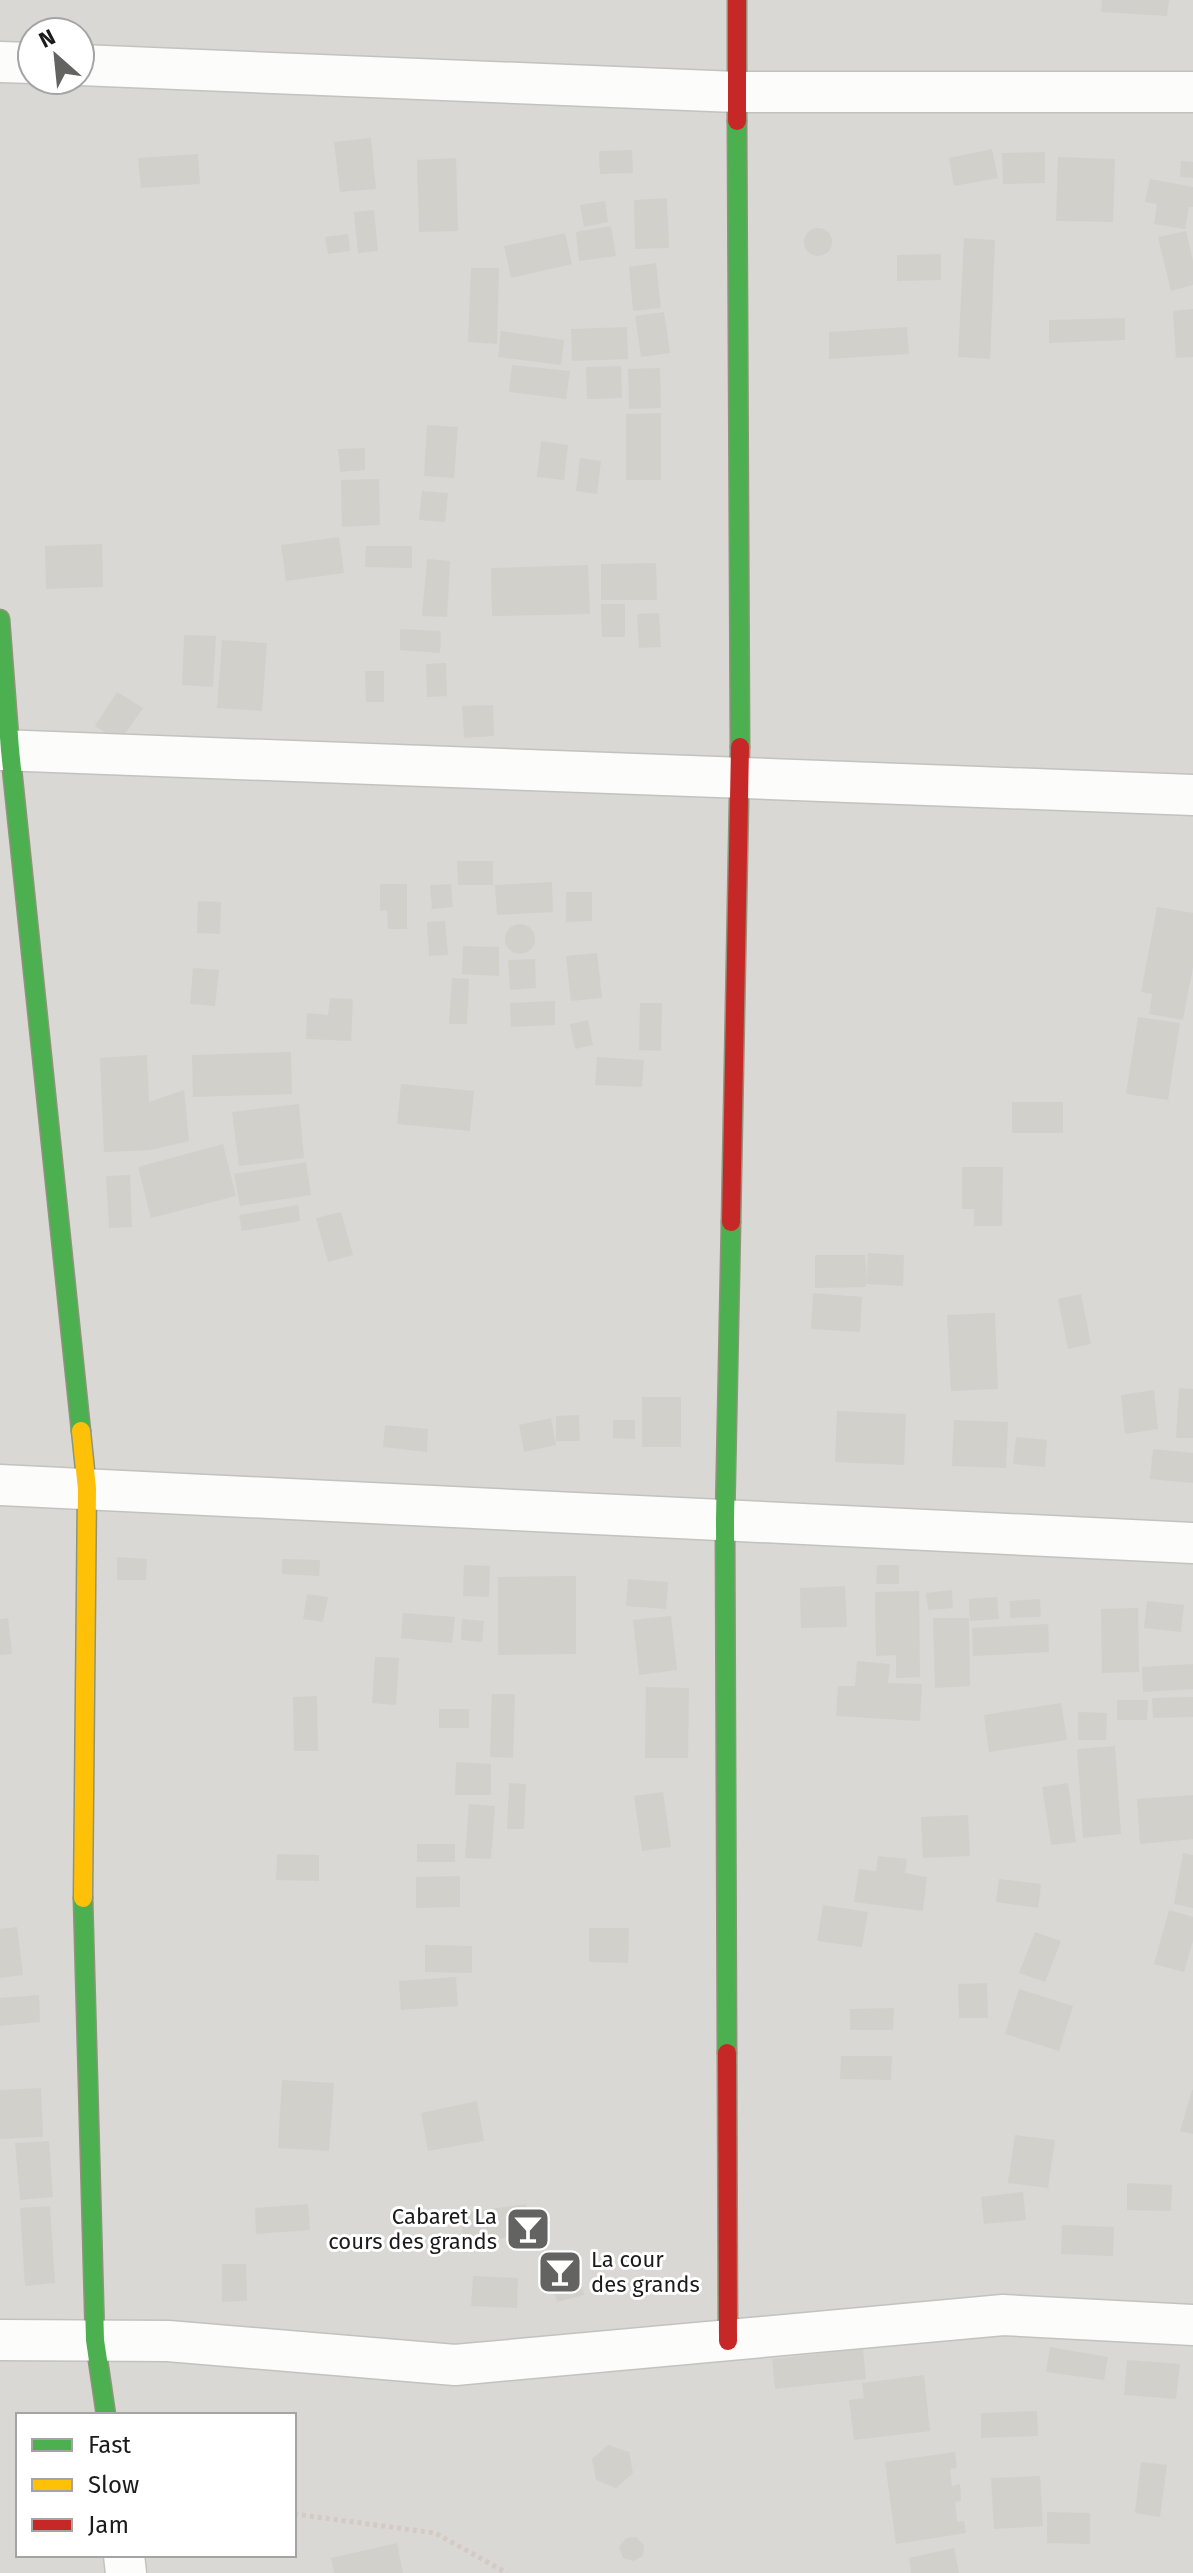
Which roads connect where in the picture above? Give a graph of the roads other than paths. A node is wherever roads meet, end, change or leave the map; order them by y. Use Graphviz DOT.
graph roads {
  1 [pos="737,0"];
  2 [pos="96,66"];
  3 [pos="736,92"];
  4 [pos="1193,92"];
  5 [pos="0,619"];
  6 [pos="5,750"];
  7 [pos="740,777"];
  8 [pos="1193,795"];
  9 [pos="0,1485"];
  10 [pos="87,1489"];
  11 [pos="725,1519"];
  12 [pos="1193,1543"];
  13 [pos="1193,2325"];
  14 [pos="0,2340"];
  15 [pos="95,2340"];
  16 [pos="728,2341"];
  17 [pos="106,2413"];
  1 -- 3 [label="street"];
  2 -- 3 [label="street"];
  3 -- 4 [label="street"];
  3 -- 7 [label="street"];
  5 -- 6 [label="street"];
  6 -- 7 [label="street"];
  6 -- 10 [label="street"];
  7 -- 8 [label="street"];
  7 -- 11 [label="street"];
  9 -- 10 [label="street"];
  10 -- 11 [label="street"];
  10 -- 15 [label="street"];
  11 -- 12 [label="street"];
  11 -- 16 [label="street"];
  13 -- 16 [label="street"];
  14 -- 15 [label="street"];
  15 -- 16 [label="street"];
  15 -- 17 [label="street"];
}
